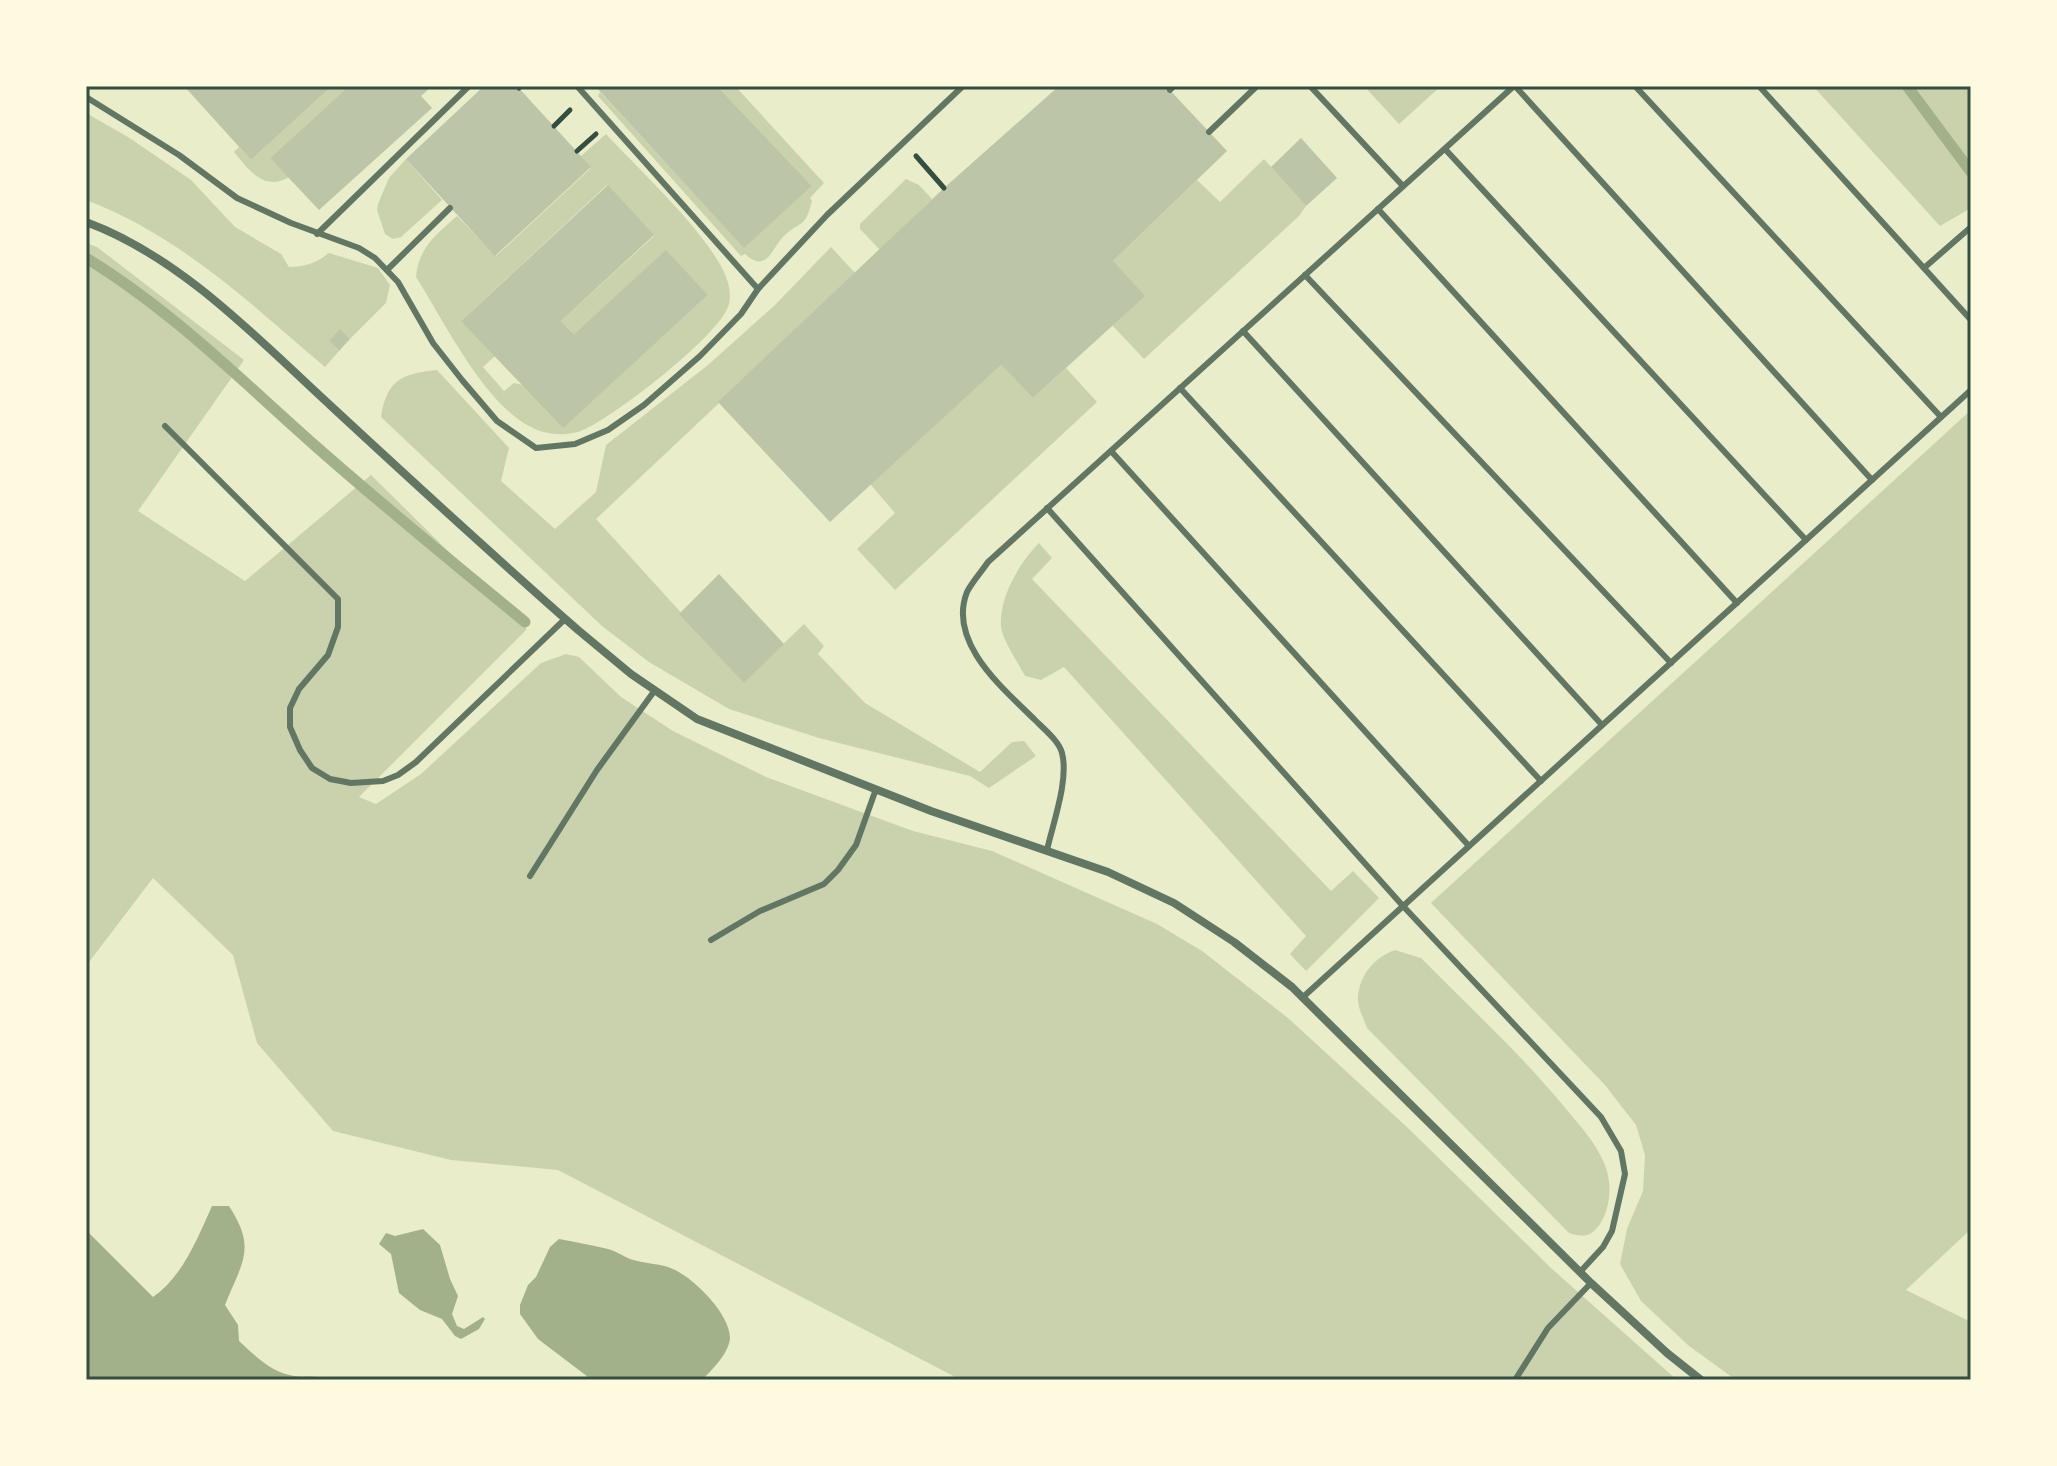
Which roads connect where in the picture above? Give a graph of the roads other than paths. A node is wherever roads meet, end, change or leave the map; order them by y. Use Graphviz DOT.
graph roads {
  1 [pos="469,86"];
  2 [pos="577,86"];
  3 [pos="963,86"];
  4 [pos="1257,86"];
  5 [pos="1310,86"];
  6 [pos="1514,86"];
  7 [pos="1635,86"];
  8 [pos="1759,86"];
  9 [pos="86,97"];
  10 [pos="1209,132"];
  11 [pos="1445,149"];
  12 [pos="1403,186"];
  13 [pos="450,208"];
  14 [pos="1378,209"];
  15 [pos="86,222"];
  16 [pos="1971,227"];
  17 [pos="317,234"];
  18 [pos="1924,268"];
  19 [pos="387,270"];
  20 [pos="1305,275"];
  21 [pos="758,289"];
  22 [pos="1971,320"];
  23 [pos="1243,331"];
  24 [pos="1180,388"];
  25 [pos="1971,390"];
  26 [pos="1941,417"];
  27 [pos="165,426"];
  28 [pos="1111,451"];
  29 [pos="1872,480"];
  30 [pos="1047,508"];
  31 [pos="1806,540"];
  32 [pos="1737,603"];
  33 [pos="565,619"];
  34 [pos="1671,663"];
  35 [pos="655,690"];
  36 [pos="1602,725"];
  37 [pos="1541,781"];
  38 [pos="876,789"];
  39 [pos="1469,846"];
  40 [pos="1047,850"];
  41 [pos="530,876"];
  42 [pos="1403,906"];
  43 [pos="711,940"];
  44 [pos="1302,998"];
  45 [pos="1580,1272"];
  46 [pos="1591,1283"];
  47 [pos="1515,1380"];
  48 [pos="1701,1380"];
  1 -- 17 [label="lane"];
  2 -- 21 [label="lane"];
  3 -- 21 [label="lane"];
  4 -- 10 [label="lane"];
  5 -- 12 [label="lane"];
  6 -- 11 [label="lane"];
  6 -- 29 [label="lane"];
  7 -- 26 [label="lane"];
  8 -- 18 [label="lane"];
  9 -- 17 [label="lane"];
  11 -- 12 [label="lane"];
  11 -- 31 [label="lane"];
  12 -- 14 [label="lane"];
  13 -- 19 [label="lane"];
  14 -- 20 [label="lane"];
  14 -- 32 [label="lane"];
  15 -- 33 [label="street"];
  16 -- 18 [label="lane"];
  17 -- 19 [label="lane"];
  18 -- 22 [label="lane"];
  19 -- 21 [label="lane"];
  20 -- 23 [label="lane"];
  20 -- 34 [label="lane"];
  23 -- 24 [label="lane"];
  23 -- 36 [label="lane"];
  24 -- 28 [label="lane"];
  24 -- 37 [label="lane"];
  25 -- 26 [label="lane"];
  26 -- 29 [label="lane"];
  27 -- 33 [label="lane"];
  28 -- 30 [label="lane"];
  28 -- 39 [label="lane"];
  29 -- 31 [label="lane"];
  30 -- 40 [label="lane"];
  30 -- 42 [label="lane"];
  31 -- 32 [label="lane"];
  32 -- 34 [label="lane"];
  33 -- 35 [label="street"];
  34 -- 36 [label="lane"];
  35 -- 38 [label="street"];
  35 -- 41 [label="lane"];
  36 -- 37 [label="lane"];
  37 -- 39 [label="lane"];
  38 -- 40 [label="street"];
  38 -- 43 [label="lane"];
  39 -- 42 [label="lane"];
  40 -- 44 [label="street"];
  42 -- 44 [label="lane"];
  42 -- 45 [label="lane"];
  44 -- 45 [label="street"];
  45 -- 46 [label="street"];
  46 -- 47 [label="lane"];
  46 -- 48 [label="street"];
}
